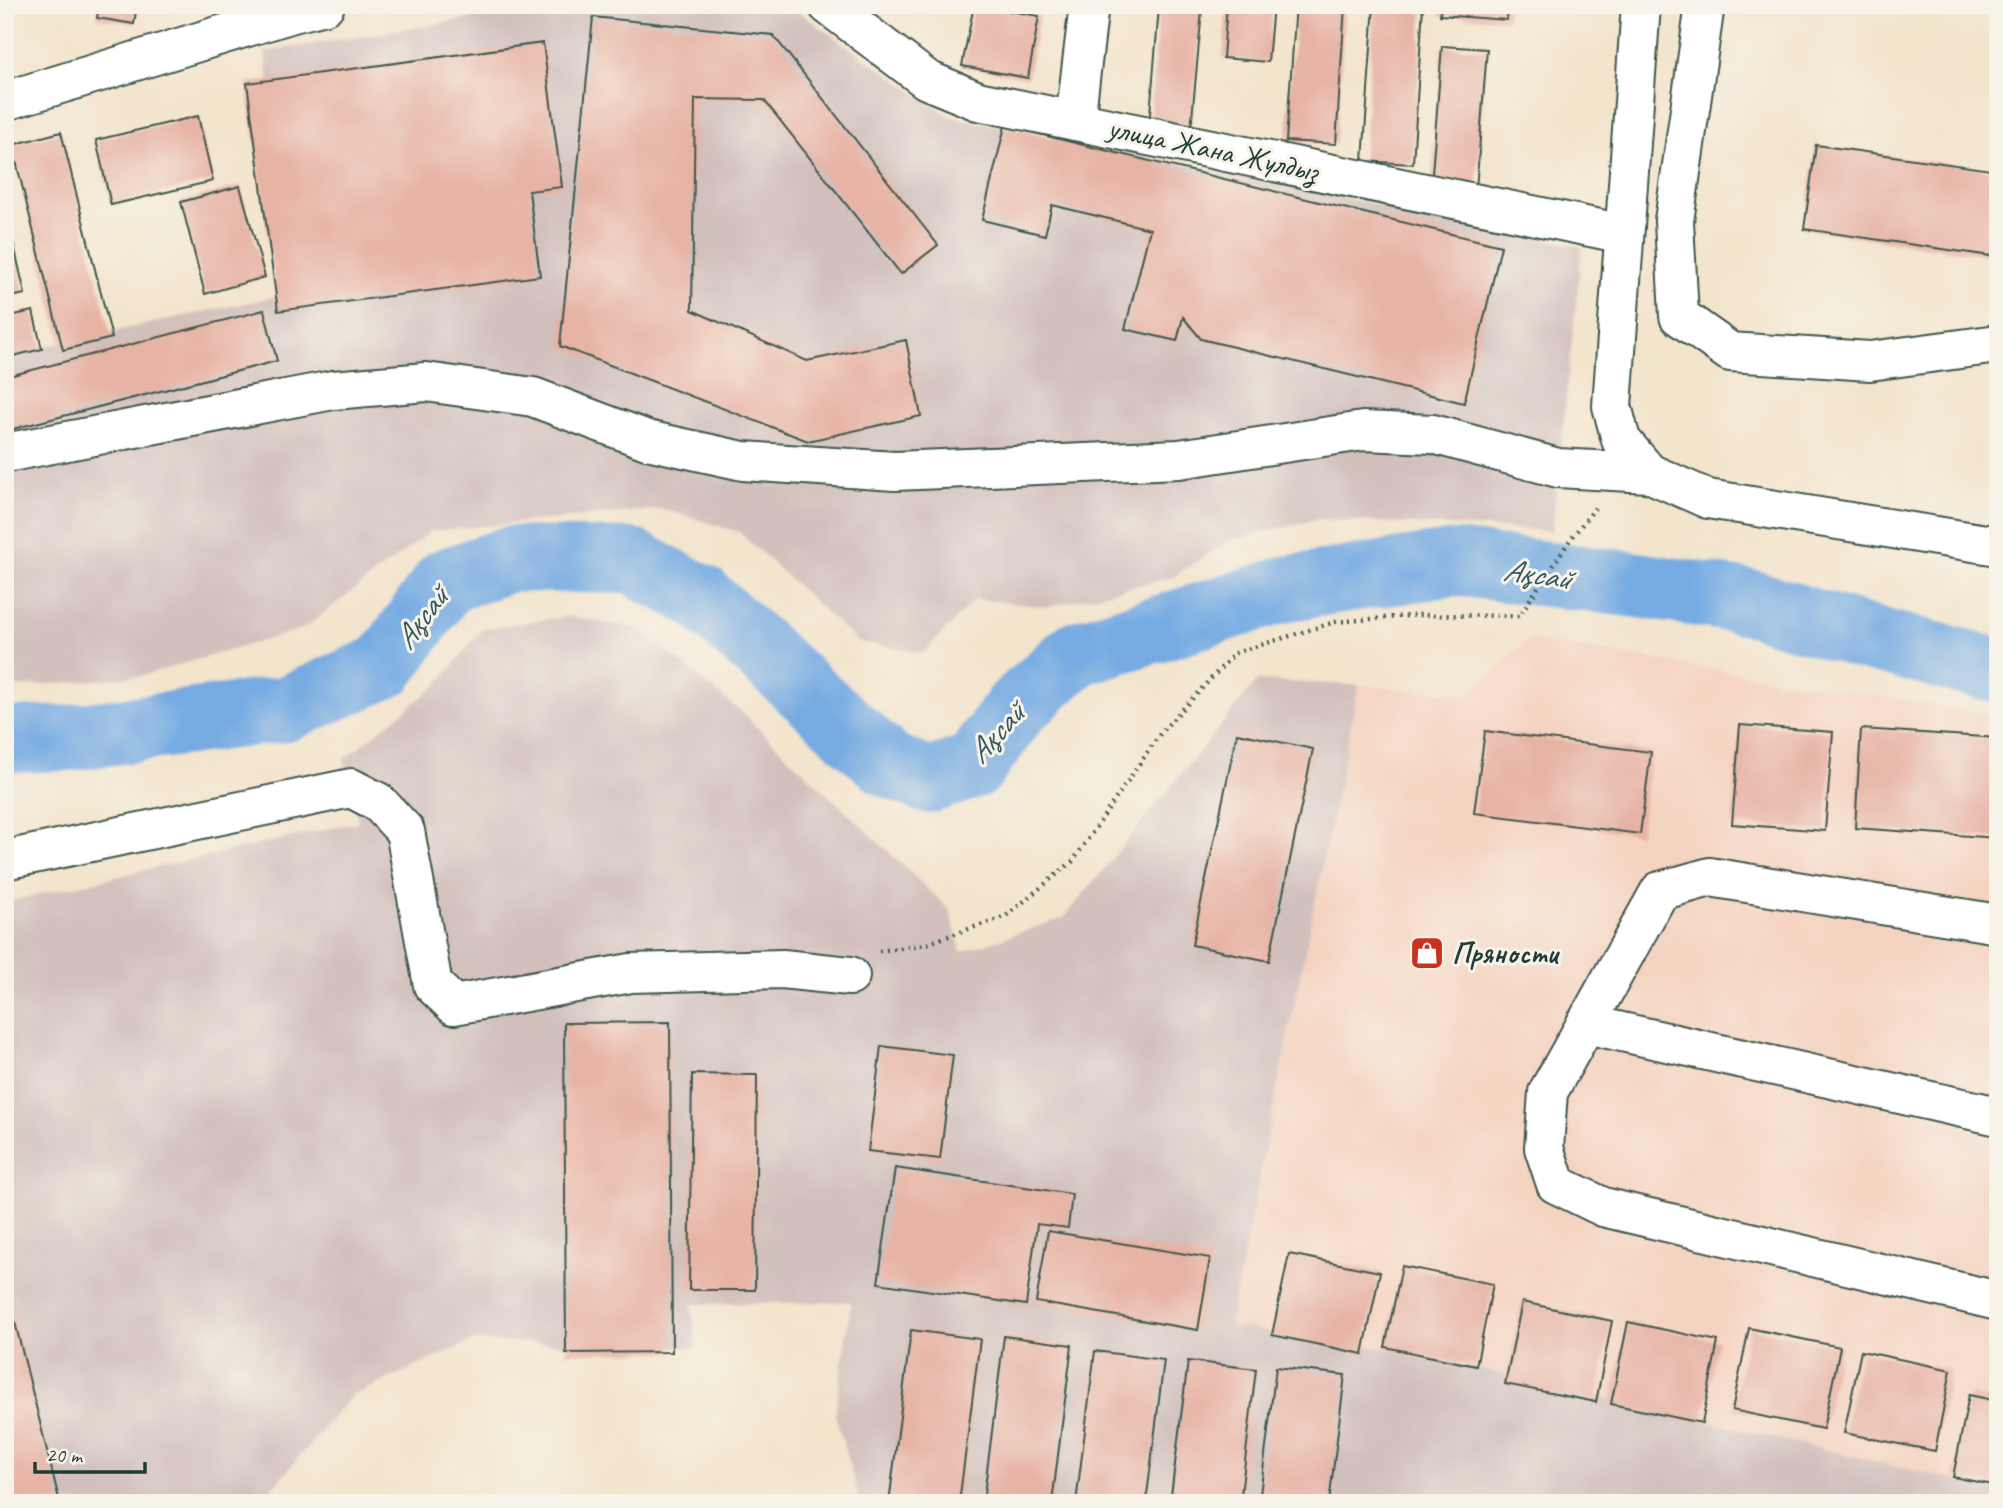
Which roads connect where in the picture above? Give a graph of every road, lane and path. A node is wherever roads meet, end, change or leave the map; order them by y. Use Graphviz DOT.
graph roads {
  1 [pos="828,5"];
  2 [pos="1089,5"];
  3 [pos="1641,5"];
  4 [pos="1705,5"];
  5 [pos="304,8"];
  6 [pos="5,102"];
  7 [pos="1075,121"];
  8 [pos="1624,234"];
  9 [pos="1998,344"];
  10 [pos="5,453"];
  11 [pos="1649,473"];
  12 [pos="1570,540"];
  13 [pos="1998,547"];
  14 [pos="5,860"];
  15 [pos="1998,924"];
  16 [pos="860,964"];
  17 [pos="1586,1024"];
  18 [pos="1998,1116"];
  19 [pos="1998,1301"];
  1 -- 7 [label="street, улица Жана Жулдыз"];
  2 -- 7 [label="street"];
  3 -- 8 [label="street"];
  4 -- 9 [label="street"];
  5 -- 6 [label="street"];
  7 -- 8 [label="street, улица Жана Жулдыз"];
  8 -- 11 [label="street"];
  10 -- 11 [label="street"];
  11 -- 13 [label="street"];
  12 -- 16 [label="path"];
  14 -- 16 [label="street"];
  15 -- 17 [label="street"];
  17 -- 18 [label="street"];
  17 -- 19 [label="street"];
}
